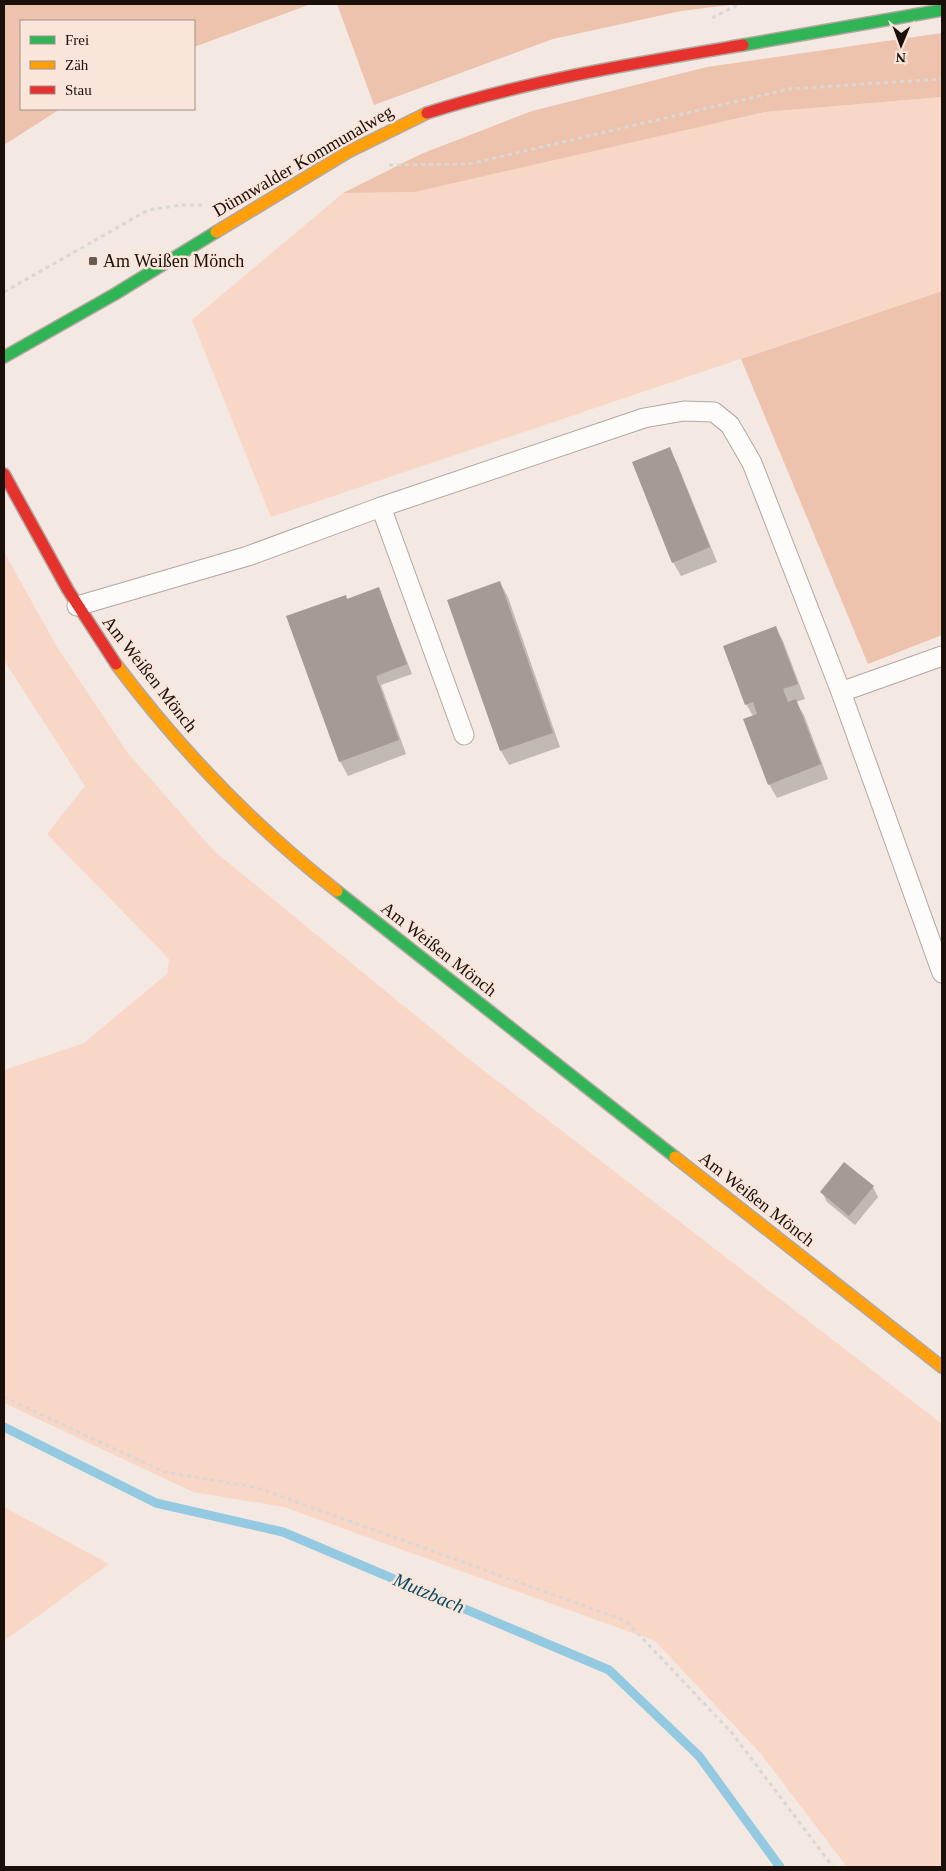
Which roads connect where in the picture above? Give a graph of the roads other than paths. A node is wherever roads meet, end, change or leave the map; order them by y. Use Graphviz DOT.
graph roads {
  1 [pos="942,10"];
  2 [pos="4,357"];
  3 [pos="4,474"];
  4 [pos="381,507"];
  5 [pos="77,606"];
  6 [pos="942,656"];
  7 [pos="841,692"];
  8 [pos="464,736"];
  9 [pos="942,973"];
  10 [pos="941,1365"];
  1 -- 2 [label="street, Dünnwalder Kommunalweg"];
  3 -- 5 [label="street, Am Weißen Mönch"];
  4 -- 5 [label="lane"];
  4 -- 7 [label="lane"];
  4 -- 8 [label="lane"];
  5 -- 10 [label="street, Am Weißen Mönch"];
  6 -- 7 [label="lane"];
  7 -- 9 [label="lane"];
}
